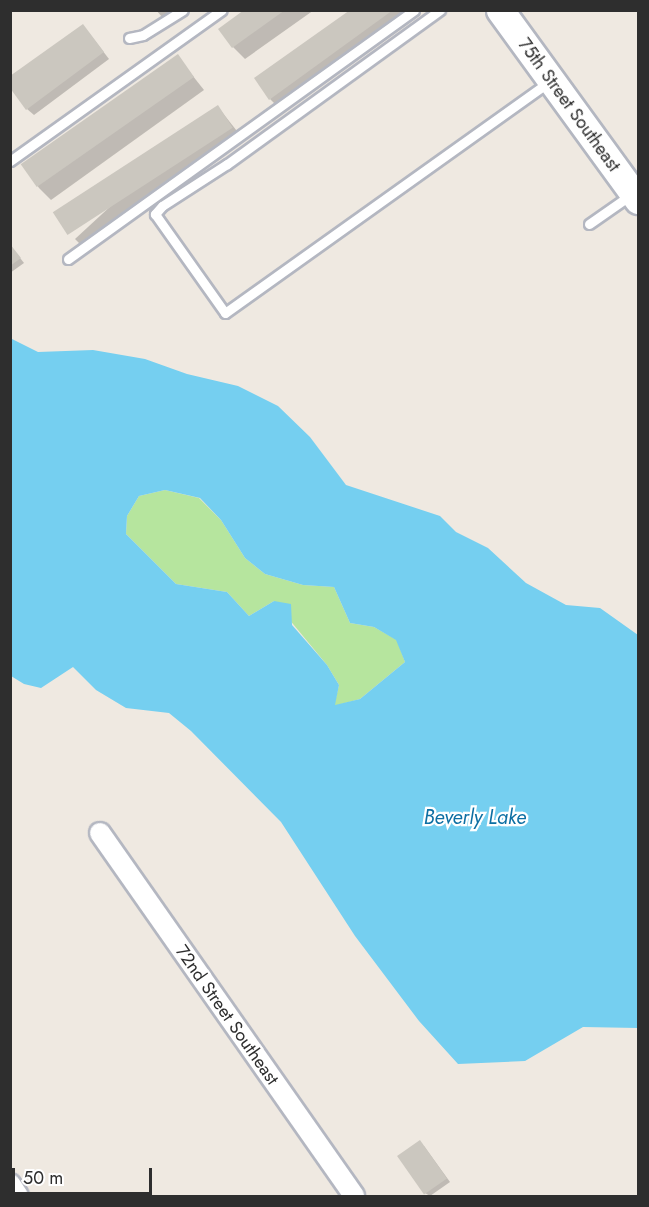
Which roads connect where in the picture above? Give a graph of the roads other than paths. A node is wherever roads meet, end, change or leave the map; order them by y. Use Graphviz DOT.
graph roads {
  1 [pos="183,10"];
  2 [pos="222,10"];
  3 [pos="414,10"];
  4 [pos="500,10"];
  5 [pos="439,11"];
  6 [pos="129,38"];
  7 [pos="551,81"];
  8 [pos="10,161"];
  9 [pos="636,197"];
  10 [pos="590,224"];
  11 [pos="68,259"];
  12 [pos="100,833"];
  13 [pos="10,1184"];
  14 [pos="18,1197"];
  15 [pos="354,1197"];
  1 -- 6 [label="lane"];
  2 -- 8 [label="lane"];
  3 -- 11 [label="lane"];
  4 -- 7 [label="street, 75th Street Southeast"];
  5 -- 7 [label="lane"];
  7 -- 9 [label="street, 75th Street Southeast"];
  9 -- 10 [label="lane"];
  12 -- 15 [label="street, 72nd Street Southeast"];
  13 -- 14 [label="street"];
}
